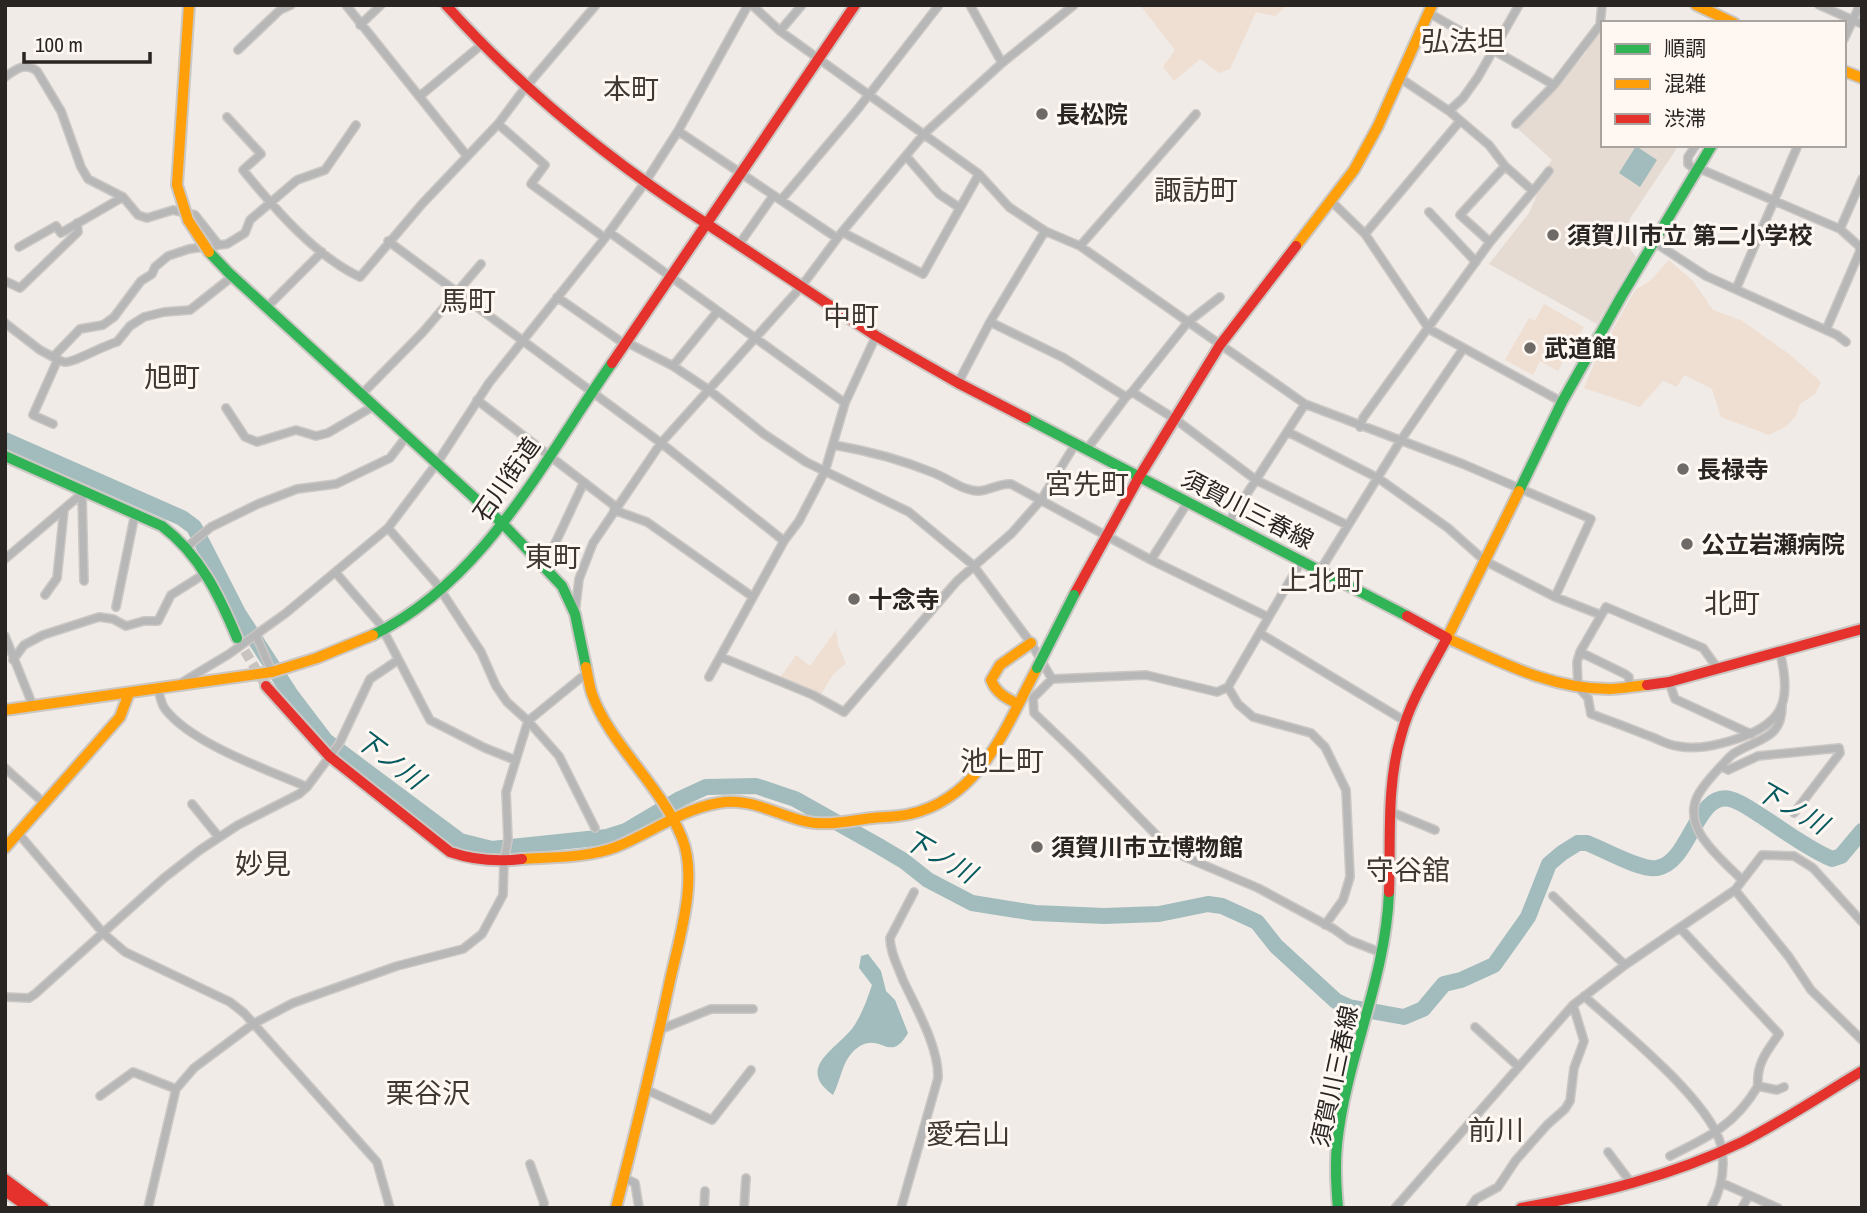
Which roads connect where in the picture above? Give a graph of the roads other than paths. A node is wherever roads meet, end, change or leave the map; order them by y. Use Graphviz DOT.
graph roads {
  1 [pos="189,5"];
  2 [pos="291,5"];
  3 [pos="346,5"];
  4 [pos="380,5"];
  5 [pos="446,5"];
  6 [pos="596,5"];
  7 [pos="750,5"];
  8 [pos="802,5"];
  9 [pos="855,5"];
  10 [pos="939,5"];
  11 [pos="970,5"];
  12 [pos="1074,5"];
  13 [pos="1519,5"];
  14 [pos="1696,5"];
  15 [pos="1819,5"];
  16 [pos="1860,5"];
  17 [pos="1430,9"];
  18 [pos="1853,20"];
  19 [pos="1730,21"];
  20 [pos="1862,24"];
  21 [pos="360,25"];
  22 [pos="1601,25"];
  23 [pos="780,31"];
  24 [pos="1846,36"];
  25 [pos="480,46"];
  26 [pos="1493,49"];
  27 [pos="238,50"];
  28 [pos="819,58"];
  29 [pos="1002,63"];
  30 [pos="5,76"];
  31 [pos="1400,78"];
  32 [pos="1554,85"];
  33 [pos="526,88"];
  34 [pos="868,94"];
  35 [pos="420,96"];
  36 [pos="1449,111"];
  37 [pos="1196,114"];
  38 [pos="227,117"];
  39 [pos="1460,121"];
  40 [pos="498,124"];
  41 [pos="1516,124"];
  42 [pos="356,125"];
  43 [pos="678,131"];
  44 [pos="924,134"];
  45 [pos="1695,147"];
  46 [pos="1711,147"];
  47 [pos="1797,147"];
  48 [pos="467,156"];
  49 [pos="906,156"];
  50 [pos="1504,166"];
  51 [pos="1698,169"];
  52 [pos="1549,171"];
  53 [pos="741,174"];
  54 [pos="979,174"];
  55 [pos="1862,179"];
  56 [pos="644,184"];
  57 [pos="1533,191"];
  58 [pos="123,197"];
  59 [pos="777,198"];
  60 [pos="1330,200"];
  61 [pos="1773,201"];
  62 [pos="270,203"];
  63 [pos="960,208"];
  64 [pos="1429,212"];
  65 [pos="77,223"];
  66 [pos="707,224"];
  67 [pos="1840,229"];
  68 [pos="1045,230"];
  69 [pos="1365,234"];
  70 [pos="607,235"];
  71 [pos="839,235"];
  72 [pos="388,242"];
  73 [pos="1490,242"];
  74 [pos="1654,242"];
  75 [pos="218,244"];
  76 [pos="738,246"];
  77 [pos="1080,246"];
  78 [pos="19,247"];
  79 [pos="322,252"];
  80 [pos="1476,262"];
  81 [pos="481,264"];
  82 [pos="231,275"];
  83 [pos="672,278"];
  84 [pos="5,281"];
  85 [pos="801,287"];
  86 [pos="1736,289"];
  87 [pos="458,293"];
  88 [pos="1220,297"];
  89 [pos="557,298"];
  90 [pos="267,307"];
  91 [pos="717,312"];
  92 [pos="990,322"];
  93 [pos="1188,322"];
  94 [pos="5,323"];
  95 [pos="1429,328"];
  96 [pos="1826,330"];
  97 [pos="876,336"];
  98 [pos="756,339"];
  99 [pos="523,340"];
  100 [pos="1846,342"];
  101 [pos="627,344"];
  102 [pos="1220,345"];
  103 [pos="1463,349"];
  104 [pos="55,358"];
  105 [pos="673,366"];
  106 [pos="958,383"];
  107 [pos="709,390"];
  108 [pos="592,391"];
  109 [pos="361,395"];
  110 [pos="1129,395"];
  111 [pos="477,400"];
  112 [pos="1562,402"];
  113 [pos="845,403"];
  114 [pos="1305,404"];
  115 [pos="374,406"];
  116 [pos="226,408"];
  117 [pos="1175,419"];
  118 [pos="53,424"];
  119 [pos="1360,426"];
  120 [pos="1287,432"];
  121 [pos="406,437"];
  122 [pos="1401,440"];
  123 [pos="661,443"];
  124 [pos="1076,443"];
  125 [pos="834,446"];
  126 [pos="1087,449"];
  127 [pos="5,456"];
  128 [pos="549,456"];
  129 [pos="437,463"];
  130 [pos="825,471"];
  131 [pos="1139,477"];
  132 [pos="1378,478"];
  133 [pos="1256,480"];
  134 [pos="584,482"];
  135 [pos="1520,487"];
  136 [pos="83,492"];
  137 [pos="1041,500"];
  138 [pos="1188,502"];
  139 [pos="615,508"];
  140 [pos="64,510"];
  141 [pos="135,514"];
  142 [pos="1228,523"];
  143 [pos="503,524"];
  144 [pos="1347,526"];
  145 [pos="388,528"];
  146 [pos="1106,536"];
  147 [pos="784,541"];
  148 [pos="187,546"];
  149 [pos="5,559"];
  150 [pos="1151,560"];
  151 [pos="1302,560"];
  152 [pos="1485,561"];
  153 [pos="973,565"];
  154 [pos="544,567"];
  155 [pos="1321,569"];
  156 [pos="206,573"];
  157 [pos="336,573"];
  158 [pos="84,581"];
  159 [pos="441,591"];
  160 [pos="45,594"];
  161 [pos="753,597"];
  162 [pos="1555,597"];
  163 [pos="116,607"];
  164 [pos="575,614"];
  165 [pos="1601,615"];
  166 [pos="1268,617"];
  167 [pos="383,629"];
  168 [pos="1862,629"];
  169 [pos="257,634"];
  170 [pos="1261,634"];
  171 [pos="5,636"];
  172 [pos="237,638"];
  173 [pos="1447,638"];
  174 [pos="1031,643"];
  175 [pos="1580,652"];
  176 [pos="1780,653"];
  177 [pos="721,657"];
  178 [pos="13,660"];
  179 [pos="398,660"];
  180 [pos="1718,668"];
  181 [pos="272,672"];
  182 [pos="588,672"];
  183 [pos="709,677"];
  184 [pos="1052,680"];
  185 [pos="1669,682"];
  186 [pos="180,684"];
  187 [pos="266,686"];
  188 [pos="1228,687"];
  189 [pos="1578,687"];
  190 [pos="1629,687"];
  191 [pos="158,688"];
  192 [pos="129,693"];
  193 [pos="1018,704"];
  194 [pos="1782,704"];
  195 [pos="33,706"];
  196 [pos="5,710"];
  197 [pos="528,721"];
  198 [pos="1405,721"];
  199 [pos="1752,734"];
  200 [pos="330,756"];
  201 [pos="515,760"];
  202 [pos="1721,766"];
  203 [pos="5,768"];
  204 [pos="307,788"];
  205 [pos="44,803"];
  206 [pos="192,804"];
  207 [pos="1391,812"];
  208 [pos="1794,813"];
  209 [pos="673,819"];
  210 [pos="595,828"];
  211 [pos="1434,830"];
  212 [pos="18,833"];
  213 [pos="218,836"];
  214 [pos="5,848"];
  215 [pos="504,860"];
  216 [pos="1742,880"];
  217 [pos="1735,890"];
  218 [pos="914,892"];
  219 [pos="1553,896"];
  220 [pos="1862,922"];
  221 [pos="1325,925"];
  222 [pos="1680,928"];
  223 [pos="104,934"];
  224 [pos="1382,953"];
  225 [pos="1625,965"];
  226 [pos="1584,996"];
  227 [pos="5,997"];
  228 [pos="1573,1005"];
  229 [pos="752,1009"];
  230 [pos="253,1024"];
  231 [pos="1475,1027"];
  232 [pos="659,1030"];
  233 [pos="1862,1040"];
  234 [pos="1519,1067"];
  235 [pos="751,1070"];
  236 [pos="1862,1071"];
  237 [pos="1758,1086"];
  238 [pos="1784,1087"];
  239 [pos="176,1089"];
  240 [pos="647,1090"];
  241 [pos="100,1096"];
  242 [pos="1716,1133"];
  243 [pos="1723,1150"];
  244 [pos="1608,1152"];
  245 [pos="1670,1156"];
  246 [pos="530,1164"];
  247 [pos="624,1178"];
  248 [pos="746,1178"];
  249 [pos="5,1179"];
  250 [pos="1722,1183"];
  251 [pos="1632,1184"];
  252 [pos="5,1191"];
  253 [pos="705,1191"];
  254 [pos="1749,1195"];
  255 [pos="1575,1203"];
  256 [pos="1768,1206"];
  257 [pos="29,1208"];
  258 [pos="44,1208"];
  259 [pos="148,1208"];
  260 [pos="390,1208"];
  261 [pos="543,1208"];
  262 [pos="616,1208"];
  263 [pos="639,1208"];
  264 [pos="704,1208"];
  265 [pos="744,1208"];
  266 [pos="901,1208"];
  267 [pos="1338,1208"];
  268 [pos="1395,1208"];
  269 [pos="1470,1208"];
  270 [pos="1521,1208"];
  271 [pos="1711,1208"];
  272 [pos="1742,1208"];
  273 [pos="1778,1208"];
  1 -- 82 [label="street, bridge"];
  2 -- 27 [label="street"];
  3 -- 21 [label="street"];
  4 -- 21 [label="street"];
  5 -- 25 [label="street, 須賀川三春線"];
  6 -- 33 [label="street"];
  7 -- 23 [label="street"];
  7 -- 43 [label="street"];
  8 -- 23 [label="street"];
  9 -- 28 [label="street, 石川街道"];
  10 -- 34 [label="street"];
  11 -- 29 [label="street"];
  12 -- 29 [label="street"];
  13 -- 26 [label="street"];
  14 -- 19 [label="street"];
  15 -- 18 [label="street"];
  16 -- 18 [label="street"];
  17 -- 26 [label="street"];
  17 -- 31 [label="street"];
  18 -- 20 [label="street"];
  18 -- 24 [label="street"];
  21 -- 35 [label="street"];
  22 -- 32 [label="street"];
  23 -- 28 [label="street"];
  25 -- 33 [label="street, 須賀川三春線"];
  25 -- 35 [label="street"];
  26 -- 32 [label="street"];
  26 -- 36 [label="street"];
  28 -- 34 [label="street"];
  28 -- 53 [label="street, 石川街道"];
  29 -- 44 [label="street"];
  30 -- 58 [label="street"];
  31 -- 36 [label="street"];
  31 -- 60 [label="street"];
  32 -- 41 [label="street"];
  33 -- 40 [label="street"];
  33 -- 56 [label="street, 須賀川三春線"];
  34 -- 44 [label="street"];
  34 -- 59 [label="street"];
  35 -- 48 [label="street"];
  36 -- 39 [label="street"];
  37 -- 77 [label="street"];
  38 -- 62 [label="street"];
  39 -- 50 [label="street"];
  39 -- 69 [label="street"];
  40 -- 48 [label="street"];
  40 -- 70 [label="street"];
  42 -- 62 [label="street"];
  43 -- 53 [label="street"];
  43 -- 56 [label="street"];
  44 -- 49 [label="street"];
  44 -- 54 [label="street"];
  45 -- 51 [label="street"];
  46 -- 51 [label="street"];
  47 -- 61 [label="street"];
  48 -- 72 [label="street"];
  49 -- 63 [label="street"];
  49 -- 71 [label="street"];
  50 -- 57 [label="street"];
  50 -- 73 [label="street"];
  51 -- 61 [label="street"];
  51 -- 74 [label="street"];
  52 -- 57 [label="street"];
  53 -- 59 [label="street"];
  53 -- 66 [label="street, 石川街道"];
  54 -- 63 [label="street"];
  54 -- 68 [label="street"];
  55 -- 67 [label="street"];
  56 -- 66 [label="street, 須賀川三春線"];
  56 -- 70 [label="street"];
  57 -- 73 [label="street"];
  58 -- 65 [label="street"];
  58 -- 75 [label="street"];
  59 -- 71 [label="street"];
  59 -- 76 [label="street"];
  60 -- 69 [label="street"];
  60 -- 102 [label="street"];
  61 -- 67 [label="street"];
  61 -- 86 [label="street"];
  62 -- 75 [label="street"];
  62 -- 79 [label="street"];
  63 -- 71 [label="street"];
  64 -- 80 [label="street"];
  65 -- 78 [label="street"];
  65 -- 84 [label="street"];
  66 -- 76 [label="street, 須賀川三春線"];
  66 -- 83 [label="street, 石川街道"];
  67 -- 96 [label="street"];
  68 -- 77 [label="street"];
  68 -- 92 [label="street"];
  69 -- 95 [label="street"];
  70 -- 83 [label="street"];
  70 -- 89 [label="street"];
  71 -- 85 [label="street"];
  72 -- 79 [label="street"];
  72 -- 87 [label="street"];
  73 -- 80 [label="street"];
  74 -- 86 [label="street"];
  74 -- 112 [label="street"];
  75 -- 104 [label="street"];
  76 -- 85 [label="street, 須賀川三春線"];
  77 -- 93 [label="street"];
  79 -- 90 [label="street"];
  80 -- 95 [label="street"];
  81 -- 87 [label="street"];
  82 -- 90 [label="street"];
  82 -- 104 [label="street"];
  83 -- 91 [label="street"];
  83 -- 101 [label="street, 石川街道"];
  85 -- 97 [label="street, 須賀川三春線"];
  85 -- 98 [label="street"];
  86 -- 96 [label="street"];
  87 -- 99 [label="street"];
  87 -- 109 [label="street"];
  88 -- 93 [label="street"];
  89 -- 99 [label="street"];
  89 -- 101 [label="street"];
  90 -- 109 [label="street"];
  91 -- 98 [label="street"];
  91 -- 105 [label="street"];
  92 -- 106 [label="street"];
  92 -- 110 [label="street"];
  93 -- 102 [label="street"];
  93 -- 110 [label="street"];
  94 -- 104 [label="street"];
  95 -- 103 [label="street"];
  95 -- 119 [label="street"];
  96 -- 100 [label="street"];
  97 -- 106 [label="street, 須賀川三春線"];
  97 -- 113 [label="street"];
  98 -- 107 [label="street"];
  98 -- 113 [label="street"];
  99 -- 108 [label="street"];
  99 -- 111 [label="street"];
  101 -- 105 [label="street"];
  101 -- 108 [label="street, 石川街道"];
  102 -- 114 [label="street"];
  102 -- 117 [label="street"];
  103 -- 112 [label="street"];
  103 -- 122 [label="street"];
  104 -- 118 [label="street"];
  105 -- 107 [label="street"];
  106 -- 124 [label="street, 須賀川三春線"];
  107 -- 123 [label="street"];
  107 -- 130 [label="street"];
  108 -- 123 [label="street"];
  108 -- 128 [label="street, 石川街道"];
  109 -- 115 [label="street"];
  110 -- 117 [label="street"];
  110 -- 126 [label="street"];
  111 -- 128 [label="street"];
  111 -- 129 [label="street"];
  112 -- 135 [label="street"];
  113 -- 125 [label="street"];
  114 -- 119 [label="street"];
  114 -- 120 [label="street"];
  115 -- 116 [label="street"];
  115 -- 121 [label="street"];
  117 -- 131 [label="street"];
  117 -- 133 [label="street"];
  119 -- 122 [label="street"];
  120 -- 132 [label="street"];
  120 -- 133 [label="street"];
  121 -- 129 [label="street"];
  121 -- 148 [label="street"];
  122 -- 132 [label="street"];
  122 -- 135 [label="street"];
  123 -- 139 [label="street"];
  123 -- 147 [label="street"];
  124 -- 126 [label="street, 須賀川三春線"];
  124 -- 137 [label="street"];
  125 -- 130 [label="street"];
  125 -- 137 [label="street"];
  126 -- 131 [label="street, 須賀川三春線"];
  127 -- 136 [label="street"];
  128 -- 134 [label="street"];
  128 -- 143 [label="street, 石川街道"];
  129 -- 143 [label="street"];
  129 -- 145 [label="street"];
  130 -- 147 [label="street"];
  130 -- 153 [label="street"];
  131 -- 138 [label="street, 須賀川三春線"];
  131 -- 146 [label="street"];
  132 -- 144 [label="street"];
  132 -- 152 [label="street"];
  133 -- 142 [label="street"];
  133 -- 144 [label="street"];
  134 -- 139 [label="street"];
  134 -- 154 [label="street"];
  135 -- 152 [label="street"];
  135 -- 162 [label="street"];
  136 -- 140 [label="street"];
  136 -- 141 [label="street"];
  136 -- 158 [label="street"];
  137 -- 146 [label="street"];
  137 -- 153 [label="street"];
  138 -- 142 [label="street, 須賀川三春線"];
  138 -- 150 [label="street"];
  139 -- 161 [label="street"];
  139 -- 164 [label="street"];
  140 -- 149 [label="street"];
  140 -- 160 [label="street"];
  141 -- 148 [label="street"];
  141 -- 163 [label="street"];
  142 -- 151 [label="street, 須賀川三春線"];
  143 -- 154 [label="street"];
  143 -- 159 [label="street, 石川街道"];
  144 -- 155 [label="street"];
  145 -- 157 [label="street"];
  145 -- 159 [label="street"];
  146 -- 150 [label="street"];
  146 -- 193 [label="street, bridge"];
  147 -- 161 [label="street"];
  148 -- 156 [label="street"];
  150 -- 166 [label="street"];
  151 -- 155 [label="street, 須賀川三春線"];
  151 -- 166 [label="street"];
  152 -- 162 [label="street"];
  152 -- 173 [label="street"];
  153 -- 174 [label="street"];
  153 -- 177 [label="street"];
  154 -- 164 [label="street"];
  155 -- 173 [label="street, 須賀川三春線"];
  156 -- 172 [label="street"];
  156 -- 178 [label="street"];
  157 -- 167 [label="street"];
  157 -- 169 [label="street"];
  159 -- 167 [label="street, 石川街道"];
  159 -- 197 [label="street"];
  161 -- 177 [label="street"];
  162 -- 165 [label="street"];
  164 -- 182 [label="street"];
  165 -- 175 [label="street"];
  165 -- 180 [label="street"];
  166 -- 170 [label="street"];
  167 -- 179 [label="street"];
  167 -- 181 [label="street, 石川街道"];
  168 -- 176 [label="street"];
  169 -- 181 [label="street"];
  169 -- 186 [label="street"];
  170 -- 188 [label="street"];
  170 -- 198 [label="street"];
  171 -- 178 [label="street"];
  173 -- 189 [label="street"];
  173 -- 198 [label="street, 須賀川三春線"];
  174 -- 184 [label="street"];
  174 -- 193 [label="street"];
  175 -- 189 [label="street"];
  175 -- 190 [label="street"];
  176 -- 180 [label="street"];
  176 -- 194 [label="street"];
  177 -- 183 [label="street"];
  178 -- 195 [label="street"];
  179 -- 200 [label="street"];
  179 -- 201 [label="street"];
  180 -- 185 [label="street"];
  181 -- 186 [label="street, 石川街道"];
  182 -- 197 [label="street"];
  182 -- 209 [label="street"];
  184 -- 188 [label="street"];
  184 -- 221 [label="street"];
  185 -- 190 [label="street"];
  185 -- 199 [label="street"];
  186 -- 191 [label="street, 石川街道"];
  187 -- 200 [label="street"];
  188 -- 221 [label="street"];
  189 -- 190 [label="street"];
  189 -- 199 [label="street"];
  191 -- 192 [label="street, 石川街道"];
  191 -- 204 [label="street"];
  192 -- 195 [label="street, 石川街道"];
  192 -- 205 [label="street"];
  193 -- 209 [label="street"];
  194 -- 199 [label="street"];
  194 -- 202 [label="street"];
  195 -- 196 [label="street, 石川街道"];
  197 -- 201 [label="street"];
  197 -- 210 [label="street"];
  198 -- 207 [label="street, 須賀川三春線"];
  200 -- 204 [label="street"];
  200 -- 215 [label="street"];
  201 -- 215 [label="street"];
  202 -- 208 [label="street"];
  202 -- 216 [label="street"];
  203 -- 205 [label="street"];
  204 -- 213 [label="street"];
  205 -- 212 [label="street"];
  206 -- 213 [label="street"];
  207 -- 211 [label="street"];
  207 -- 224 [label="street, 須賀川三春線"];
  209 -- 215 [label="street"];
  209 -- 232 [label="street"];
  212 -- 214 [label="street"];
  212 -- 223 [label="street"];
  213 -- 223 [label="street"];
  215 -- 230 [label="street"];
  216 -- 217 [label="street"];
  216 -- 220 [label="street"];
  217 -- 222 [label="street"];
  217 -- 233 [label="street"];
  218 -- 266 [label="street"];
  219 -- 225 [label="street"];
  221 -- 224 [label="street"];
  222 -- 225 [label="street"];
  222 -- 237 [label="street"];
  223 -- 227 [label="street"];
  223 -- 230 [label="street"];
  224 -- 267 [label="street, 須賀川三春線"];
  225 -- 226 [label="street"];
  226 -- 228 [label="street"];
  226 -- 242 [label="street"];
  228 -- 234 [label="street"];
  228 -- 269 [label="street"];
  229 -- 232 [label="street"];
  230 -- 239 [label="street"];
  230 -- 260 [label="street"];
  231 -- 234 [label="street"];
  232 -- 240 [label="street"];
  234 -- 268 [label="street"];
  235 -- 240 [label="street"];
  236 -- 243 [label="street"];
  237 -- 238 [label="street"];
  237 -- 242 [label="street"];
  239 -- 241 [label="street"];
  239 -- 259 [label="street"];
  240 -- 247 [label="street"];
  242 -- 243 [label="street"];
  242 -- 245 [label="street"];
  243 -- 250 [label="street"];
  243 -- 251 [label="street"];
  244 -- 251 [label="street"];
  246 -- 261 [label="street"];
  247 -- 262 [label="street"];
  247 -- 263 [label="street"];
  248 -- 265 [label="street"];
  249 -- 258 [label="street"];
  250 -- 254 [label="street"];
  250 -- 271 [label="street"];
  251 -- 255 [label="street"];
  252 -- 257 [label="street"];
  253 -- 264 [label="street"];
  254 -- 256 [label="street"];
  254 -- 272 [label="street"];
  255 -- 270 [label="street"];
  256 -- 273 [label="street"];
}
